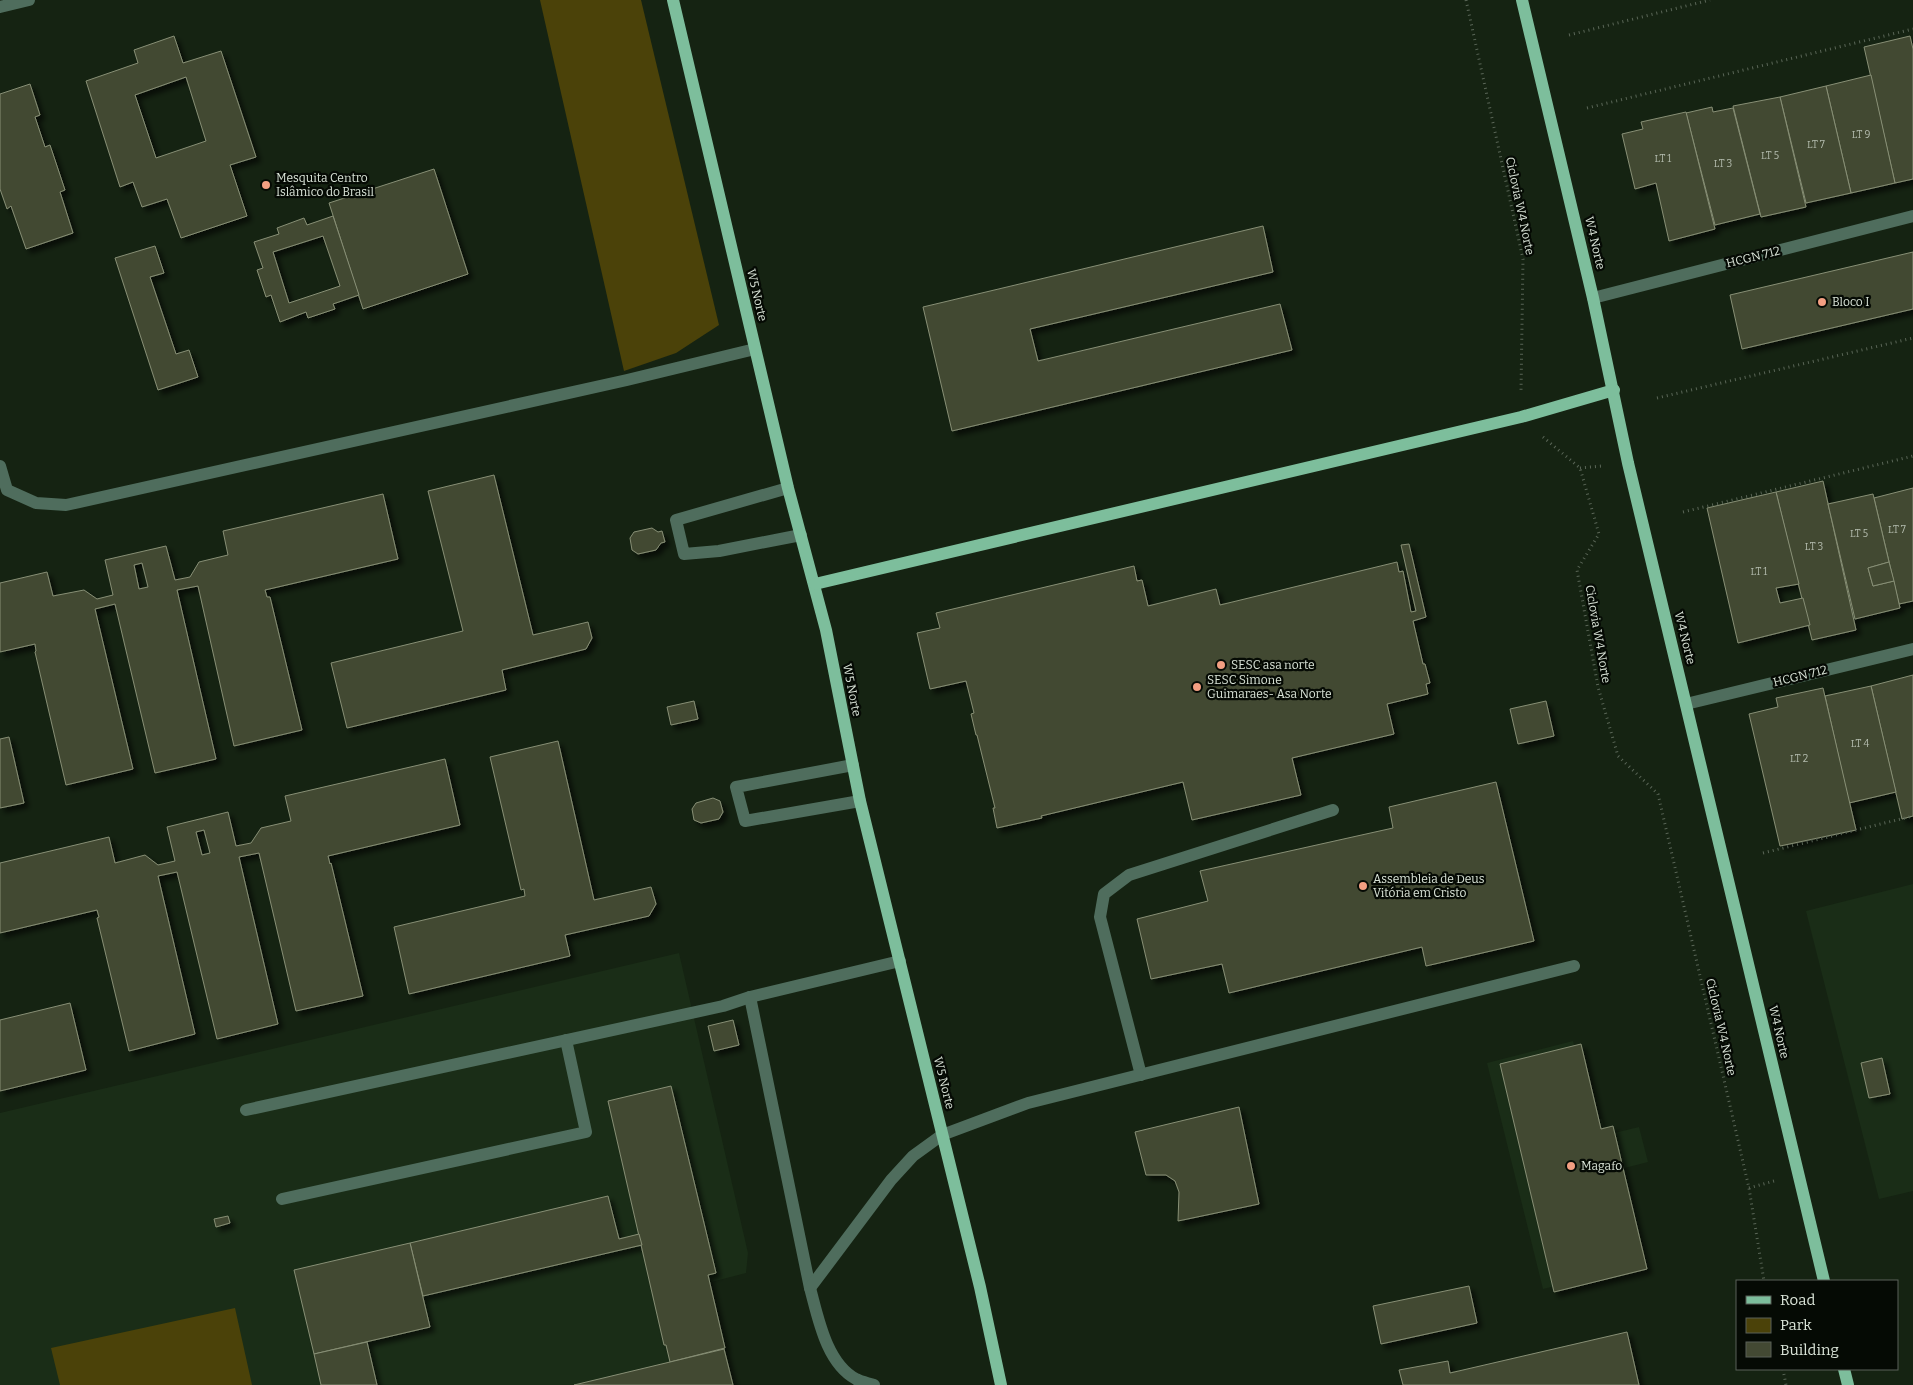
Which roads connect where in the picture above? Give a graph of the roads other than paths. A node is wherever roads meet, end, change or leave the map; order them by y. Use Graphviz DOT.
graph roads {
  1 [pos="29,0"];
  2 [pos="673,0"];
  3 [pos="1522,0"];
  4 [pos="0,7"];
  5 [pos="1913,216"];
  6 [pos="1593,298"];
  7 [pos="756,349"];
  8 [pos="1614,390"];
  9 [pos="0,466"];
  10 [pos="788,488"];
  11 [pos="801,535"];
  12 [pos="815,584"];
  13 [pos="1913,649"];
  14 [pos="1686,704"];
  15 [pos="853,766"];
  16 [pos="860,801"];
  17 [pos="1333,810"];
  18 [pos="900,961"];
  19 [pos="1574,966"];
  20 [pos="750,997"];
  21 [pos="566,1040"];
  22 [pos="1141,1075"];
  23 [pos="246,1110"];
  24 [pos="942,1135"];
  25 [pos="282,1199"];
  26 [pos="1824,1280"];
  27 [pos="810,1288"];
  28 [pos="1844,1370"];
  29 [pos="874,1385"];
  30 [pos="1002,1385"];
  31 [pos="1848,1385"];
  1 -- 4 [label="street"];
  2 -- 7 [label="main road, W5 Norte"];
  3 -- 6 [label="main road, W4 Norte"];
  5 -- 6 [label="street, HCGN 712"];
  6 -- 8 [label="main road, W4 Norte"];
  7 -- 9 [label="street"];
  7 -- 10 [label="main road, W5 Norte"];
  8 -- 12 [label="main road"];
  8 -- 14 [label="main road, W4 Norte"];
  10 -- 11 [label="main road, W5 Norte"];
  10 -- 11 [label="street"];
  11 -- 12 [label="main road, W5 Norte"];
  12 -- 15 [label="main road, W5 Norte"];
  13 -- 14 [label="street, HCGN 712"];
  14 -- 26 [label="main road, W4 Norte"];
  15 -- 16 [label="main road, W5 Norte"];
  15 -- 16 [label="street"];
  16 -- 18 [label="main road, W5 Norte"];
  17 -- 22 [label="street"];
  18 -- 20 [label="street"];
  18 -- 24 [label="main road, W5 Norte"];
  19 -- 22 [label="street"];
  20 -- 21 [label="street"];
  20 -- 27 [label="street"];
  21 -- 23 [label="street"];
  21 -- 25 [label="street"];
  22 -- 24 [label="street"];
  24 -- 27 [label="street"];
  24 -- 30 [label="main road, W5 Norte"];
  27 -- 29 [label="street"];
  28 -- 31 [label="main road"];
}
